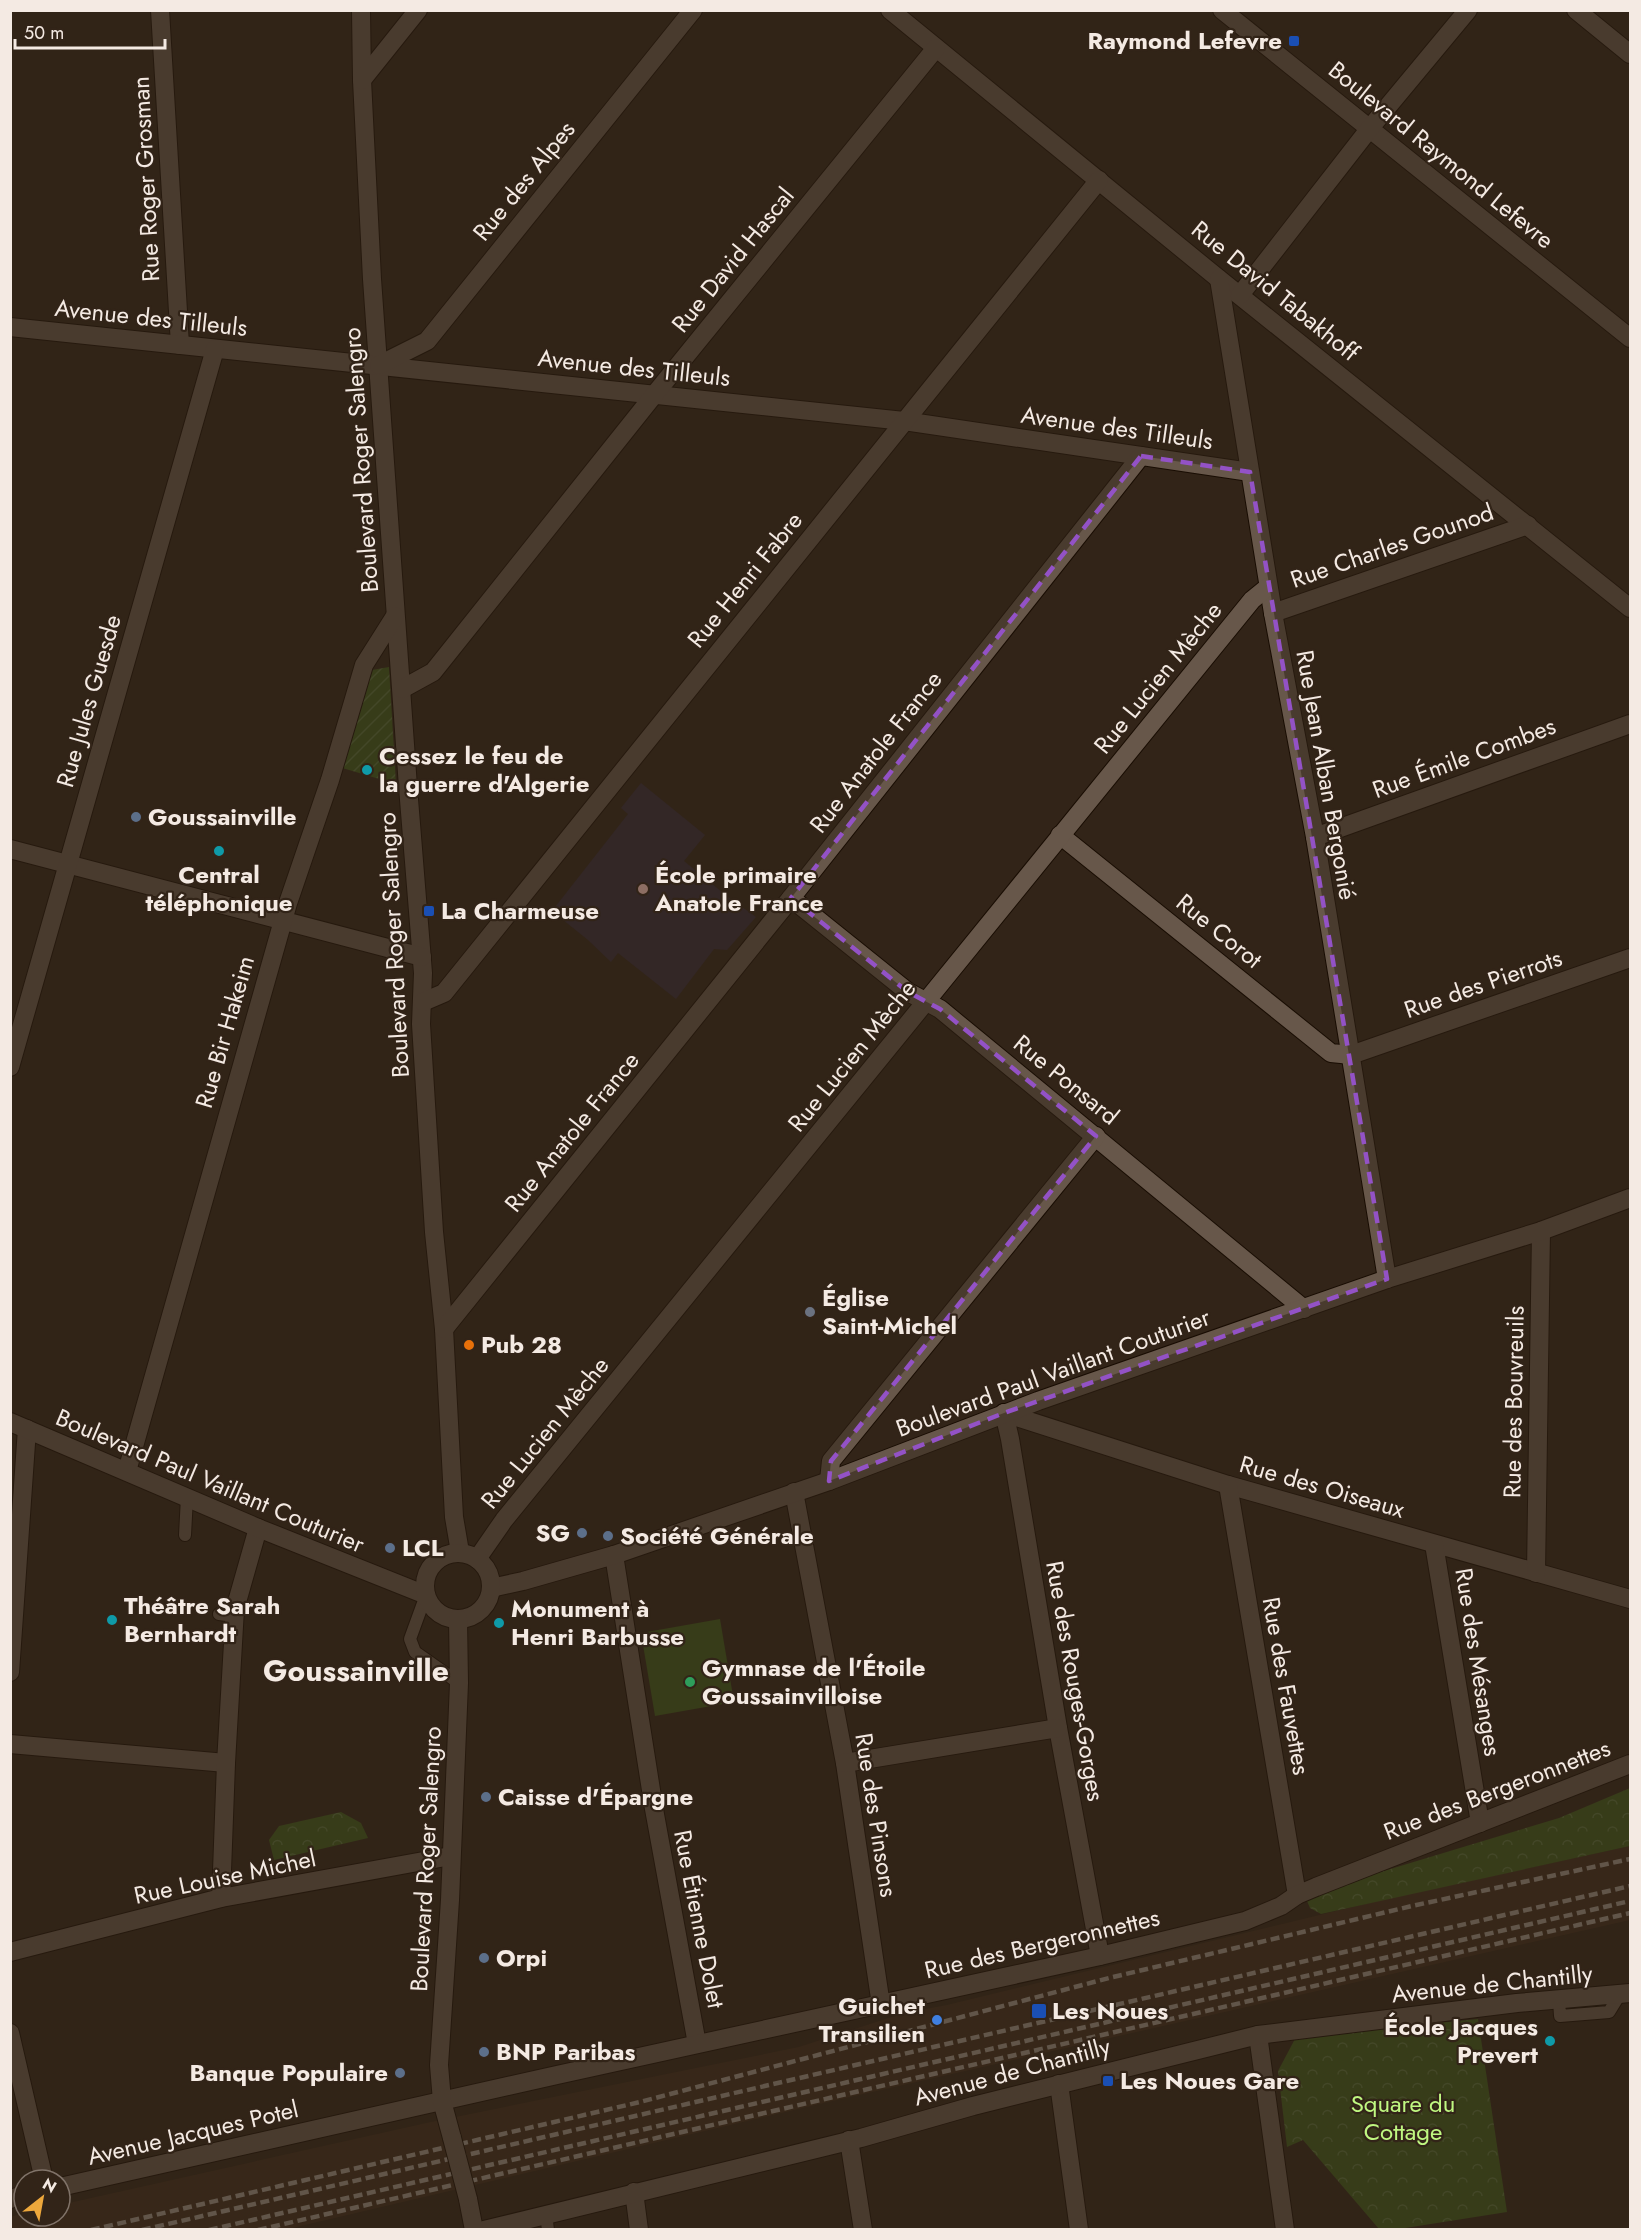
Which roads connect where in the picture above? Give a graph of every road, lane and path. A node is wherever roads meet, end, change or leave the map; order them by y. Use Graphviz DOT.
graph roads {
  1 [pos="160,10"];
  2 [pos="361,10"];
  3 [pos="418,10"];
  4 [pos="693,10"];
  5 [pos="890,10"];
  6 [pos="1222,10"];
  7 [pos="1468,10"];
  8 [pos="1576,10"];
  9 [pos="936,48"];
  10 [pos="1630,54"];
  11 [pos="362,80"];
  12 [pos="1370,128"];
  13 [pos="1099,180"];
  14 [pos="1220,279"];
  15 [pos="1240,295"];
  16 [pos="10,327"];
  17 [pos="1630,338"];
  18 [pos="180,345"];
  19 [pos="215,349"];
  20 [pos="379,365"];
  21 [pos="654,395"];
  22 [pos="904,421"];
  23 [pos="1141,456"];
  24 [pos="1250,472"];
  25 [pos="1528,525"];
  26 [pos="1268,586"];
  27 [pos="1630,608"];
  28 [pos="1273,613"];
  29 [pos="395,616"];
  30 [pos="402,689"];
  31 [pos="1630,724"];
  32 [pos="1060,835"];
  33 [pos="1315,837"];
  34 [pos="10,849"];
  35 [pos="68,865"];
  36 [pos="791,898"];
  37 [pos="282,921"];
  38 [pos="422,957"];
  39 [pos="1630,958"];
  40 [pos="423,1002"];
  41 [pos="926,1002"];
  42 [pos="1351,1055"];
  43 [pos="10,1067"];
  44 [pos="1096,1136"];
  45 [pos="1630,1198"];
  46 [pos="1541,1232"];
  47 [pos="1387,1279"];
  48 [pos="1304,1309"];
  49 [pos="444,1329"];
  50 [pos="1004,1413"];
  51 [pos="19,1426"];
  52 [pos="127,1471"];
  53 [pos="829,1481"];
  54 [pos="1227,1485"];
  55 [pos="794,1492"];
  56 [pos="188,1497"];
  57 [pos="258,1528"];
  58 [pos="185,1535"];
  59 [pos="1434,1544"];
  60 [pos="614,1555"];
  61 [pos="469,1556"];
  62 [pos="1536,1573"];
  63 [pos="491,1588"];
  64 [pos="426,1595"];
  65 [pos="1630,1599"];
  66 [pos="458,1619"];
  67 [pos="11,1663"];
  68 [pos="10,1672"];
  69 [pos="459,1683"];
  70 [pos="1058,1728"];
  71 [pos="10,1744"];
  72 [pos="225,1763"];
  73 [pos="844,1763"];
  74 [pos="1630,1764"];
  75 [pos="1480,1823"];
  76 [pos="451,1856"];
  77 [pos="1297,1895"];
  78 [pos="221,1898"];
  79 [pos="10,1952"];
  80 [pos="1100,1956"];
  81 [pos="1625,1993"];
  82 [pos="880,2005"];
  83 [pos="10,2032"];
  84 [pos="1258,2035"];
  85 [pos="697,2044"];
  86 [pos="1059,2084"];
  87 [pos="442,2101"];
  88 [pos="849,2140"];
  89 [pos="41,2168"];
  90 [pos="72,2184"];
  91 [pos="634,2192"];
  92 [pos="547,2222"];
  93 [pos="474,2229"];
  94 [pos="484,2229"];
  95 [pos="639,2229"];
  96 [pos="863,2229"];
  97 [pos="1079,2229"];
  98 [pos="1285,2229"];
  1 -- 18 [label="street, Rue Roger Grosman"];
  2 -- 11 [label="street, Boulevard Roger Salengro"];
  3 -- 11 [label="street"];
  4 -- 20 [label="street, Rue des Alpes"];
  5 -- 9 [label="street, Rue David Tabakhoff"];
  6 -- 12 [label="street, Boulevard Raymond Lefevre"];
  7 -- 12 [label="street"];
  8 -- 10 [label="street"];
  9 -- 13 [label="street, Rue David Tabakhoff"];
  9 -- 21 [label="street, Rue David Hascal"];
  11 -- 20 [label="street, Boulevard Roger Salengro"];
  12 -- 15 [label="street"];
  12 -- 17 [label="street, Boulevard Raymond Lefevre"];
  13 -- 14 [label="street, Rue David Tabakhoff"];
  13 -- 22 [label="street, Rue Henri Fabre"];
  14 -- 15 [label="street, Rue David Tabakhoff"];
  14 -- 24 [label="street, Rue Jean Alban Bergonié"];
  15 -- 25 [label="street, Rue David Tabakhoff"];
  16 -- 18 [label="street, Avenue des Tilleuls"];
  18 -- 19 [label="street, Avenue des Tilleuls"];
  19 -- 20 [label="street, Avenue des Tilleuls"];
  19 -- 35 [label="street, Rue Jules Guesde"];
  20 -- 21 [label="street, Avenue des Tilleuls"];
  20 -- 29 [label="street, Boulevard Roger Salengro"];
  21 -- 22 [label="street, Avenue des Tilleuls"];
  21 -- 30 [label="street, Rue David Hascal"];
  22 -- 23 [label="street, Avenue des Tilleuls"];
  22 -- 40 [label="street, Rue Henri Fabre"];
  23 -- 24 [label="street, Avenue des Tilleuls"];
  23 -- 36 [label="street, Rue Anatole France"];
  24 -- 26 [label="street, Rue Jean Alban Bergonié"];
  25 -- 27 [label="street, Rue David Tabakhoff"];
  25 -- 28 [label="street, Rue Charles Gounod"];
  26 -- 28 [label="street, Rue Jean Alban Bergonié"];
  26 -- 32 [label="street, Rue Lucien Mèche"];
  28 -- 33 [label="street, Rue Jean Alban Bergonié"];
  29 -- 30 [label="street, Boulevard Roger Salengro"];
  29 -- 37 [label="street, Rue Bir Hakeim"];
  30 -- 38 [label="street, Boulevard Roger Salengro"];
  31 -- 33 [label="street, Rue Émile Combes"];
  32 -- 41 [label="street, Rue Lucien Mèche"];
  32 -- 42 [label="street, Rue Corot"];
  33 -- 42 [label="street, Rue Jean Alban Bergonié"];
  34 -- 35 [label="street"];
  35 -- 37 [label="street"];
  35 -- 43 [label="street, Rue Jules Guesde"];
  36 -- 41 [label="street, Rue Ponsard"];
  36 -- 49 [label="street, Rue Anatole France"];
  37 -- 38 [label="street"];
  37 -- 52 [label="street, Rue Bir Hakeim"];
  38 -- 40 [label="street, Boulevard Roger Salengro"];
  39 -- 42 [label="street, Rue des Pierrots"];
  40 -- 49 [label="street, Boulevard Roger Salengro"];
  41 -- 44 [label="street, Rue Ponsard"];
  41 -- 61 [label="street, Rue Lucien Mèche"];
  42 -- 47 [label="street, Rue Jean Alban Bergonié"];
  44 -- 48 [label="street, Rue Ponsard"];
  44 -- 53 [label="street"];
  45 -- 46 [label="street, Boulevard Paul Vaillant Couturier"];
  46 -- 47 [label="street, Boulevard Paul Vaillant Couturier"];
  46 -- 62 [label="street, Rue des Bouvreuils"];
  47 -- 48 [label="street, Boulevard Paul Vaillant Couturier"];
  48 -- 50 [label="street, Boulevard Paul Vaillant Couturier"];
  49 -- 61 [label="street, Boulevard Roger Salengro"];
  50 -- 53 [label="street, Boulevard Paul Vaillant Couturier"];
  50 -- 54 [label="street, Rue des Oiseaux"];
  50 -- 70 [label="street, Rue des Rouges-Gorges"];
  51 -- 52 [label="street, Boulevard Paul Vaillant Couturier"];
  51 -- 67 [label="street"];
  52 -- 56 [label="street, Boulevard Paul Vaillant Couturier"];
  53 -- 55 [label="street, Boulevard Paul Vaillant Couturier"];
  54 -- 59 [label="street, Rue des Oiseaux"];
  54 -- 77 [label="street, Rue des Fauvettes"];
  55 -- 60 [label="street, Boulevard Paul Vaillant Couturier"];
  55 -- 73 [label="street, Rue des Pinsons"];
  56 -- 57 [label="street, Boulevard Paul Vaillant Couturier"];
  56 -- 58 [label="lane"];
  57 -- 64 [label="street, Boulevard Paul Vaillant Couturier"];
  57 -- 72 [label="street"];
  59 -- 62 [label="street, Rue des Oiseaux"];
  59 -- 75 [label="street, Rue des Mésanges"];
  60 -- 63 [label="street, Boulevard Paul Vaillant Couturier"];
  60 -- 85 [label="street, Rue Étienne Dolet"];
  61 -- 63 [label="street"];
  61 -- 64 [label="street"];
  62 -- 65 [label="street, Rue des Oiseaux"];
  63 -- 66 [label="street"];
  64 -- 66 [label="street"];
  64 -- 69 [label="lane"];
  66 -- 69 [label="street, Boulevard Roger Salengro"];
  67 -- 68 [label="street"];
  69 -- 76 [label="street, Boulevard Roger Salengro"];
  70 -- 73 [label="street"];
  70 -- 80 [label="street, Rue des Rouges-Gorges"];
  71 -- 72 [label="street"];
  72 -- 78 [label="street"];
  73 -- 82 [label="street, Rue des Pinsons"];
  74 -- 75 [label="street, Rue des Bergeronnettes"];
  75 -- 77 [label="street, Rue des Bergeronnettes"];
  76 -- 78 [label="street, Rue Louise Michel"];
  76 -- 87 [label="street, Boulevard Roger Salengro"];
  77 -- 80 [label="street, Rue des Bergeronnettes"];
  78 -- 79 [label="street, Rue Louise Michel"];
  80 -- 82 [label="street, Rue des Bergeronnettes"];
  81 -- 84 [label="street, Avenue de Chantilly"];
  82 -- 85 [label="street, Rue des Bergeronnettes"];
  83 -- 89 [label="street"];
  84 -- 86 [label="street, Avenue de Chantilly"];
  84 -- 98 [label="street"];
  85 -- 87 [label="street, Rue des Bergeronnettes"];
  86 -- 88 [label="street, Avenue de Chantilly"];
  86 -- 97 [label="street"];
  87 -- 90 [label="street, Avenue Jacques Potel"];
  87 -- 93 [label="street, Boulevard Roger Salengro, bridge"];
  88 -- 91 [label="street, Avenue de Chantilly"];
  88 -- 96 [label="street"];
  91 -- 92 [label="street, Avenue de Chantilly"];
  91 -- 95 [label="street"];
  92 -- 94 [label="street, Avenue de Chantilly"];
}
